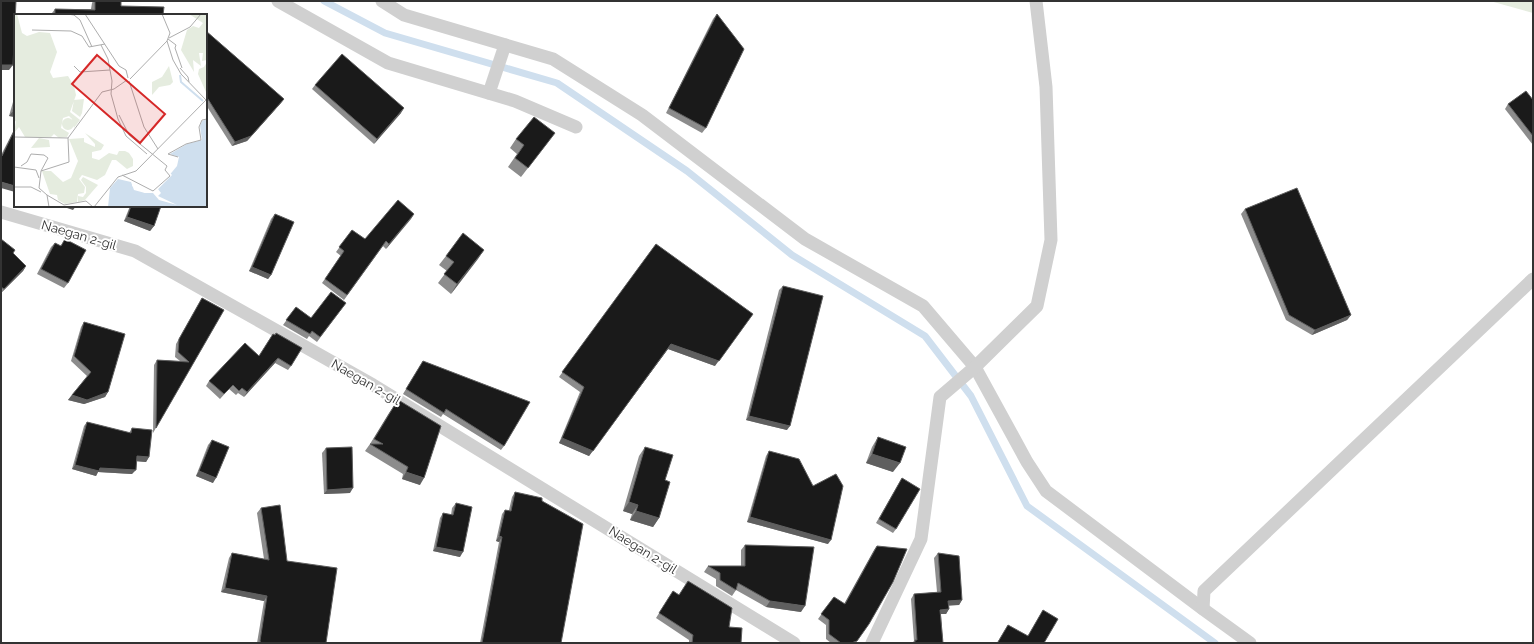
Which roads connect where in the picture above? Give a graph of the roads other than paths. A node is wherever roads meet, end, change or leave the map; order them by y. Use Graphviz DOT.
graph roads {
  1 [pos="278,1"];
  2 [pos="382,1"];
  3 [pos="1036,1"];
  4 [pos="505,45"];
  5 [pos="489,93"];
  6 [pos="576,127"];
  7 [pos="1,212"];
  8 [pos="1533,279"];
  9 [pos="975,367"];
  10 [pos="1203,609"];
  11 [pos="794,643"];
  12 [pos="872,643"];
  13 [pos="1250,643"];
  1 -- 5 [label="lane"];
  2 -- 4 [label="lane"];
  3 -- 9 [label="lane"];
  4 -- 5 [label="lane"];
  4 -- 9 [label="lane"];
  5 -- 6 [label="lane"];
  7 -- 11 [label="lane, Naegan 2-gil"];
  8 -- 10 [label="lane"];
  9 -- 10 [label="lane"];
  9 -- 12 [label="lane"];
  10 -- 13 [label="lane"];
}
